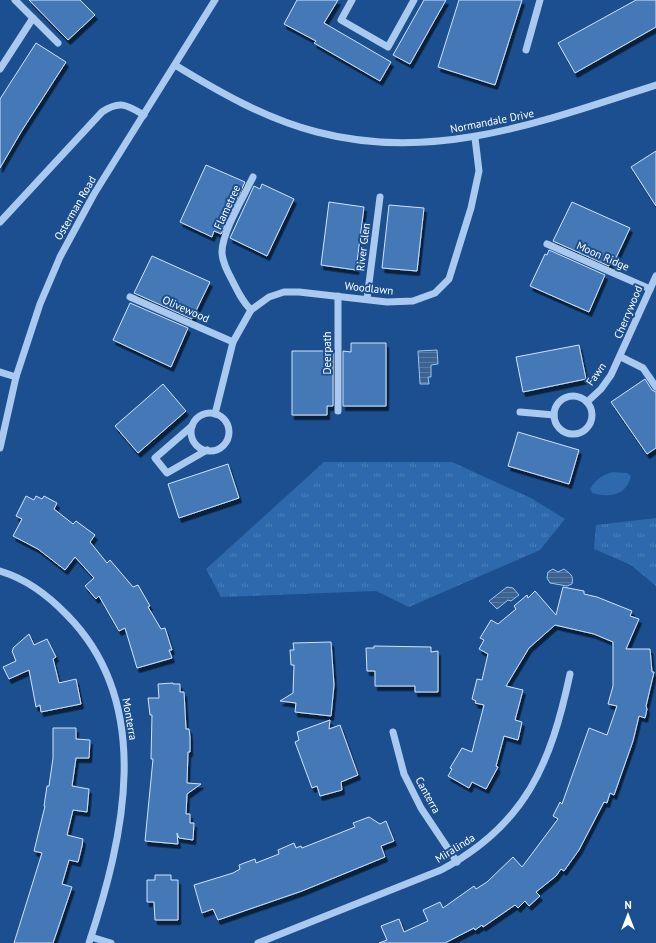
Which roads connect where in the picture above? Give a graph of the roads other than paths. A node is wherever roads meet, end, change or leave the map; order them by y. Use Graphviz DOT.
graph roads {
  1 [pos="15,0"];
  2 [pos="215,0"];
  3 [pos="352,0"];
  4 [pos="414,0"];
  5 [pos="540,0"];
  6 [pos="33,18"];
  7 [pos="58,43"];
  8 [pos="526,50"];
  9 [pos="175,65"];
  10 [pos="0,69"];
  11 [pos="656,85"];
  12 [pos="144,115"];
  13 [pos="475,138"];
  14 [pos="253,177"];
  15 [pos="380,197"];
  16 [pos="0,222"];
  17 [pos="547,244"];
  18 [pos="656,276"];
  19 [pos="650,290"];
  20 [pos="338,296"];
  21 [pos="130,297"];
  22 [pos="367,299"];
  23 [pos="251,310"];
  24 [pos="233,342"];
  25 [pos="621,357"];
  26 [pos="0,372"];
  27 [pos="16,377"];
  28 [pos="656,387"];
  29 [pos="587,402"];
  30 [pos="338,411"];
  31 [pos="520,412"];
  32 [pos="215,414"];
  33 [pos="554,415"];
  34 [pos="192,426"];
  35 [pos="0,448"];
  36 [pos="207,450"];
  37 [pos="0,571"];
  38 [pos="570,674"];
  39 [pos="393,732"];
  40 [pos="457,862"];
  41 [pos="90,940"];
  42 [pos="111,943"];
  43 [pos="258,943"];
  1 -- 6 [label="street"];
  2 -- 9 [label="street, Osterman Road"];
  3 -- 4 [label="street"];
  5 -- 8 [label="street"];
  6 -- 7 [label="street"];
  6 -- 10 [label="street"];
  9 -- 12 [label="street, Osterman Road"];
  9 -- 13 [label="street, Normandale Drive"];
  11 -- 13 [label="street, Normandale Drive"];
  12 -- 16 [label="street"];
  12 -- 27 [label="street, Osterman Road"];
  13 -- 22 [label="street, Woodlawn"];
  14 -- 23 [label="street, Flametree"];
  15 -- 22 [label="street, River Glen"];
  17 -- 19 [label="street, Moon Ridge"];
  18 -- 19 [label="street, Cherrywood"];
  19 -- 25 [label="street, Cherrywood"];
  20 -- 22 [label="street, Woodlawn"];
  20 -- 23 [label="street, Woodlawn"];
  20 -- 30 [label="street, Deerpath"];
  21 -- 24 [label="street, Olivewood"];
  23 -- 24 [label="street, Woodlawn"];
  24 -- 32 [label="street, Woodlawn"];
  25 -- 28 [label="street"];
  25 -- 29 [label="street, Fawn"];
  26 -- 27 [label="street"];
  27 -- 35 [label="street, Osterman Road"];
  29 -- 33 [label="street, Fawn"];
  29 -- 33 [label="street, Fawn"];
  31 -- 33 [label="street"];
  32 -- 34 [label="street"];
  32 -- 36 [label="street"];
  34 -- 36 [label="street"];
  34 -- 36 [label="street"];
  37 -- 41 [label="street, Monterra"];
  38 -- 40 [label="street, Miralinda"];
  39 -- 40 [label="street, Canterra"];
  40 -- 43 [label="street, Miralinda"];
  41 -- 42 [label="street"];
}
